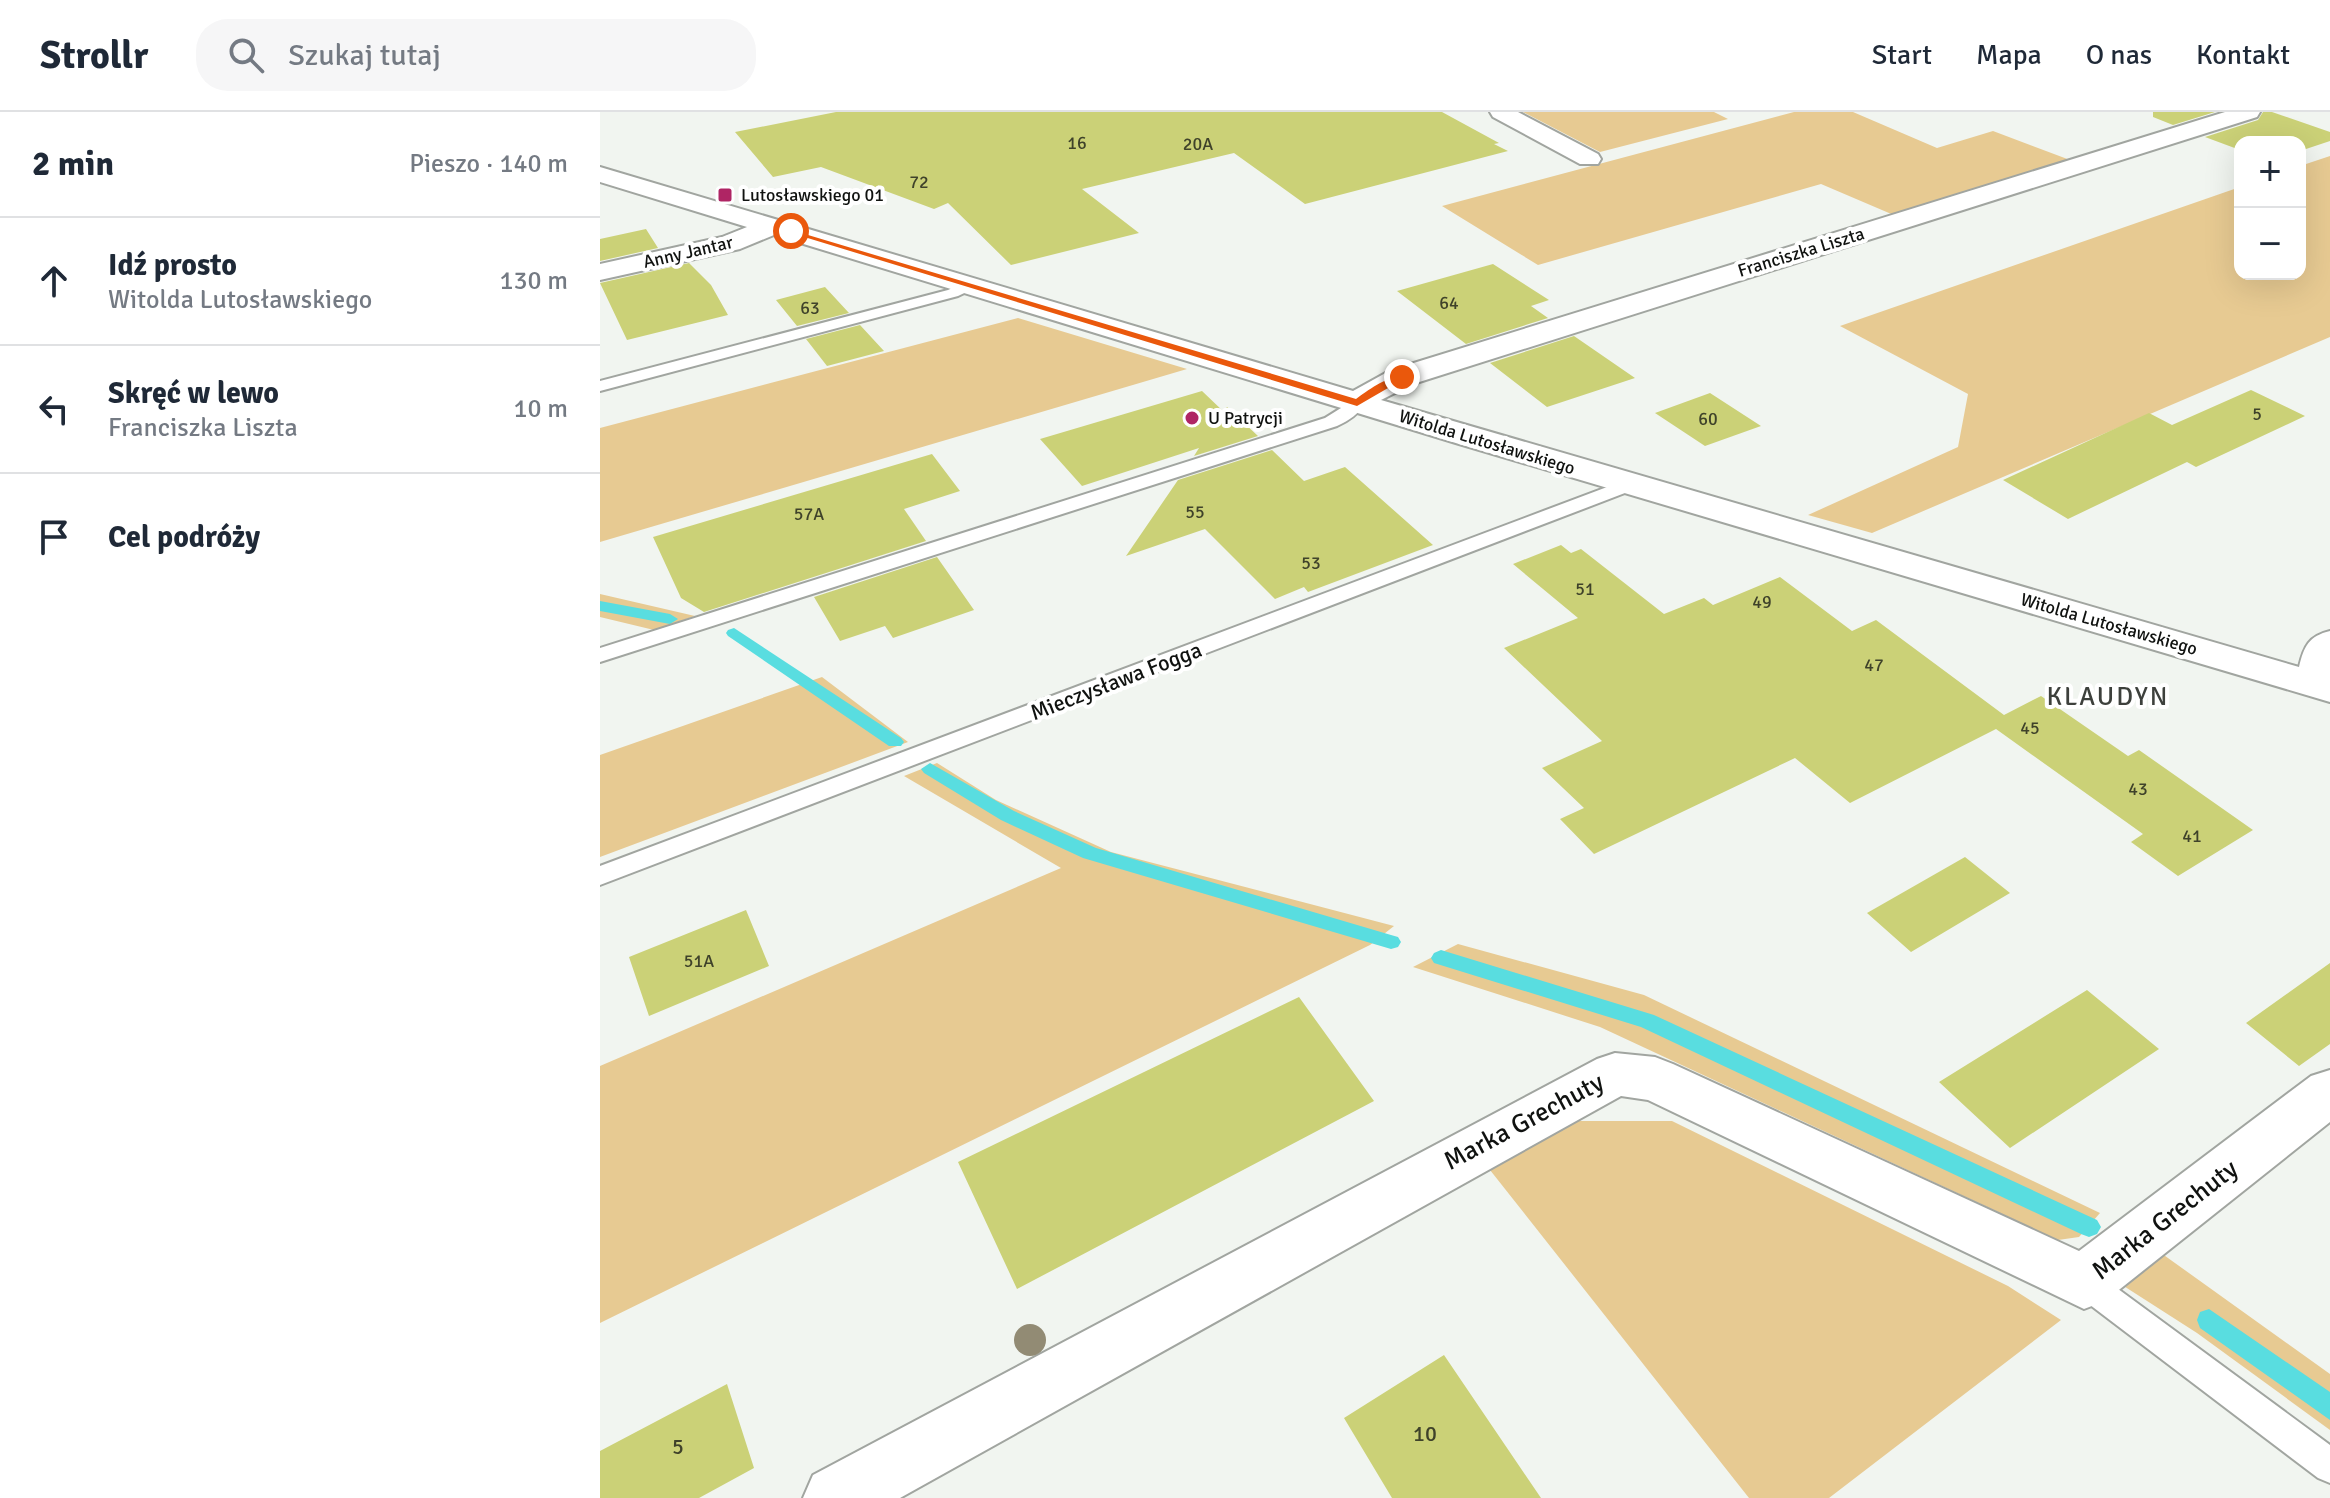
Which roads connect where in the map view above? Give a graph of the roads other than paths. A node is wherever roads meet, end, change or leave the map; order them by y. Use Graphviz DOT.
graph roads {
  1 [pos="1501,112"];
  2 [pos="2249,112"];
  3 [pos="1589,159"];
  4 [pos="600,174"];
  5 [pos="775,225"];
  6 [pos="600,272"];
  7 [pos="972,284"];
  8 [pos="600,386"];
  9 [pos="1357,403"];
  10 [pos="1631,484"];
  11 [pos="2330,643"];
  12 [pos="600,655"];
  13 [pos="2322,687"];
  14 [pos="600,876"];
  15 [pos="2330,1092"];
  16 [pos="2084,1282"];
  17 [pos="2330,1466"];
  18 [pos="836,1498"];
  1 -- 3 [label="street"];
  2 -- 9 [label="street, Franciszka Liszta"];
  4 -- 5 [label="street, Witolda Lutosławskiego"];
  5 -- 6 [label="street, Anny Jantar"];
  5 -- 7 [label="street, Witolda Lutosławskiego"];
  7 -- 8 [label="lane"];
  7 -- 9 [label="street, Witolda Lutosławskiego"];
  9 -- 10 [label="street, Witolda Lutosławskiego"];
  9 -- 12 [label="lane"];
  10 -- 13 [label="street, Witolda Lutosławskiego"];
  10 -- 14 [label="lane, Mieczysława Fogga"];
  11 -- 13 [label="street"];
  15 -- 16 [label="street, Marka Grechuty"];
  16 -- 17 [label="lane"];
  16 -- 18 [label="street, Marka Grechuty"];
}
